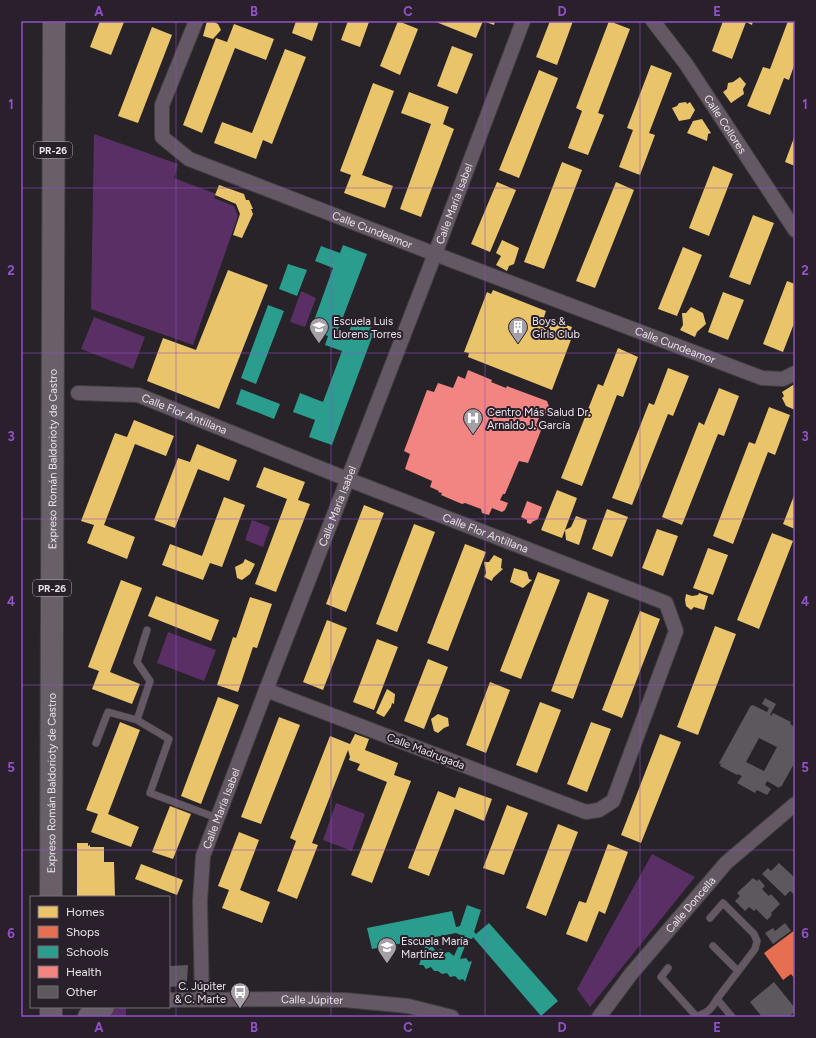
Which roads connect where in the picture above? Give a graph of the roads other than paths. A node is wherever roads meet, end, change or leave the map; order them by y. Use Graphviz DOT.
graph roads {
  1 [pos="54,21"];
  2 [pos="196,21"];
  3 [pos="523,21"];
  4 [pos="653,21"];
  5 [pos="795,230"];
  6 [pos="435,254"];
  7 [pos="795,373"];
  8 [pos="78,393"];
  9 [pos="347,479"];
  10 [pos="147,630"];
  11 [pos="266,690"];
  12 [pos="137,720"];
  13 [pos="96,744"];
  14 [pos="795,804"];
  15 [pos="586,812"];
  16 [pos="217,818"];
  17 [pos="51,896"];
  18 [pos="710,918"];
  19 [pos="713,946"];
  20 [pos="668,968"];
  21 [pos="738,971"];
  22 [pos="717,999"];
  23 [pos="170,1000"];
  24 [pos="202,1000"];
  25 [pos="100,1008"];
  26 [pos="89,1017"];
  27 [pos="452,1017"];
  28 [pos="599,1017"];
  29 [pos="697,1017"];
  30 [pos="732,1017"];
  1 -- 17 [label="highway, Expreso Román Baldorioty de Castro / PR-26"];
  2 -- 6 [label="street, Calle Cundeamor"];
  3 -- 6 [label="street, Calle María Isabel"];
  4 -- 5 [label="street, Calle Collores"];
  6 -- 7 [label="street, Calle Cundeamor"];
  6 -- 9 [label="street, Calle María Isabel"];
  8 -- 9 [label="street, Calle Flor Antillana"];
  9 -- 11 [label="street, Calle María Isabel"];
  9 -- 15 [label="street, Calle Flor Antillana"];
  10 -- 12 [label="lane"];
  11 -- 15 [label="street, Calle Madrugada"];
  11 -- 16 [label="street, Calle María Isabel"];
  12 -- 13 [label="lane"];
  12 -- 16 [label="lane"];
  14 -- 28 [label="street, Calle Doncella"];
  16 -- 24 [label="street, Calle María Isabel"];
  18 -- 21 [label="lane"];
  19 -- 21 [label="lane"];
  20 -- 29 [label="lane"];
  21 -- 22 [label="lane"];
  22 -- 29 [label="lane"];
  22 -- 30 [label="lane"];
  23 -- 24 [label="street, Calle Júpiter"];
  24 -- 27 [label="street, Calle Júpiter"];
  25 -- 26 [label="highway"];
}
